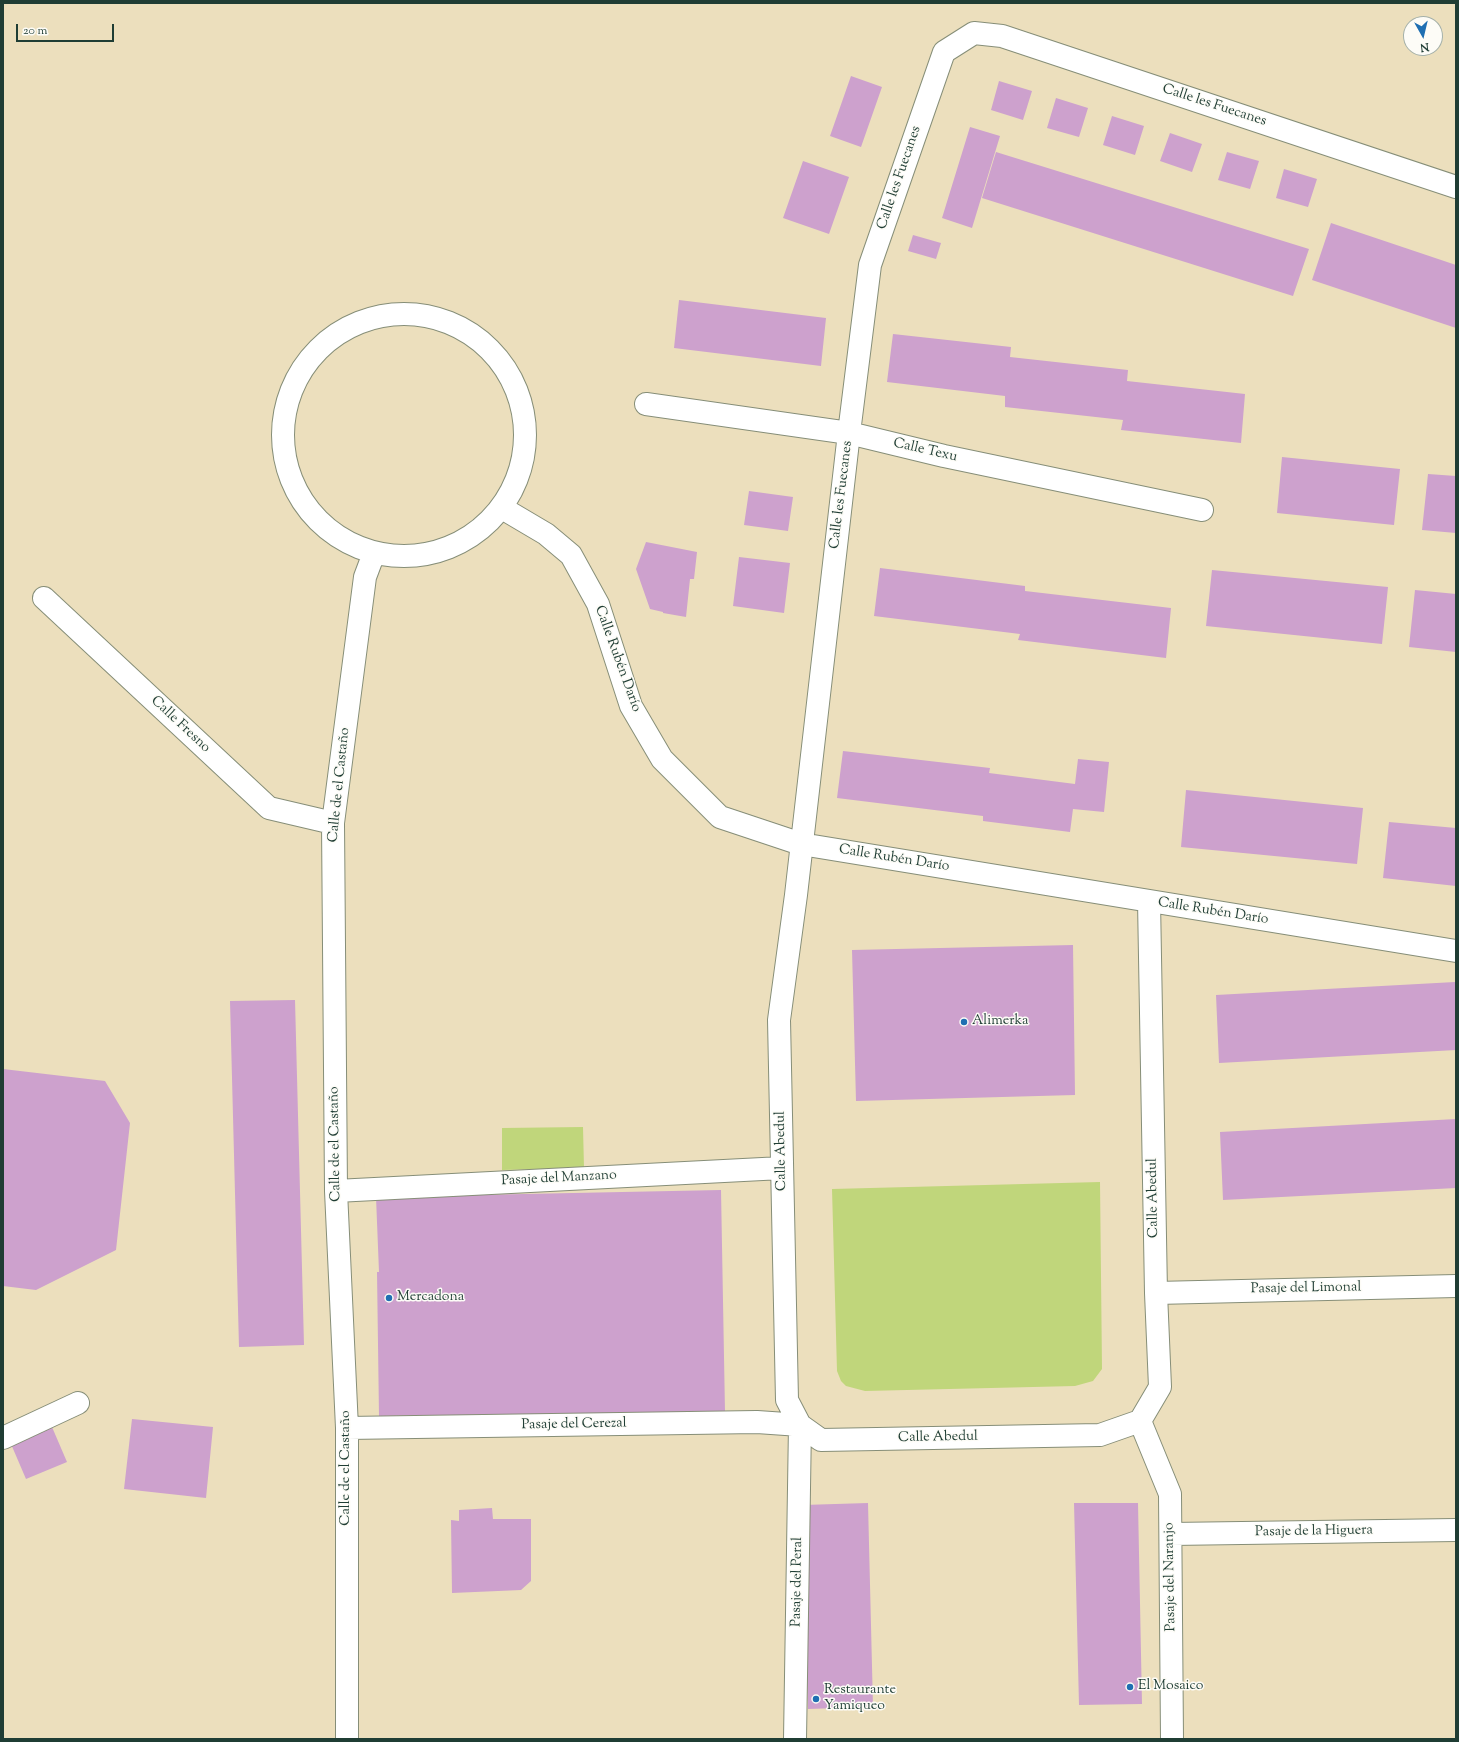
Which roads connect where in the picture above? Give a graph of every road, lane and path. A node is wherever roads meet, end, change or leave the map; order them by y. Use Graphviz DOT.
graph roads {
  1 [pos="1456,187"];
  2 [pos="646,404"];
  3 [pos="849,433"];
  4 [pos="502,508"];
  5 [pos="1202,510"];
  6 [pos="374,553"];
  7 [pos="44,598"];
  8 [pos="333,823"];
  9 [pos="801,844"];
  10 [pos="1149,901"];
  11 [pos="1456,951"];
  12 [pos="782,1168"];
  13 [pos="336,1191"];
  14 [pos="1456,1286"];
  15 [pos="1156,1293"];
  16 [pos="78,1403"];
  17 [pos="1140,1421"];
  18 [pos="800,1425"];
  19 [pos="347,1428"];
  20 [pos="3,1438"];
  21 [pos="1456,1530"];
  22 [pos="1171,1534"];
  23 [pos="347,1739"];
  24 [pos="795,1739"];
  25 [pos="1172,1739"];
  1 -- 3 [label="street, Calle les Fuecanes"];
  2 -- 3 [label="street, Calle Texu"];
  3 -- 5 [label="street, Calle Texu"];
  3 -- 9 [label="street, Calle les Fuecanes"];
  4 -- 6 [label="street"];
  4 -- 6 [label="street"];
  4 -- 9 [label="street, Calle Rubén Darío"];
  6 -- 8 [label="street, Calle de el Castaño"];
  7 -- 8 [label="street, Calle Fresno"];
  8 -- 13 [label="street, Calle de el Castaño"];
  9 -- 10 [label="street, Calle Rubén Darío"];
  9 -- 12 [label="street, Calle Abedul"];
  10 -- 11 [label="street, Calle Rubén Darío"];
  10 -- 15 [label="street, Calle Abedul"];
  12 -- 13 [label="street, Pasaje del Manzano"];
  12 -- 18 [label="street, Calle Abedul"];
  13 -- 19 [label="street, Calle de el Castaño"];
  14 -- 15 [label="street, Pasaje del Limonal"];
  15 -- 17 [label="street, Calle Abedul"];
  16 -- 20 [label="street"];
  17 -- 18 [label="street, Calle Abedul"];
  17 -- 22 [label="street, Pasaje del Naranjo"];
  18 -- 19 [label="street, Pasaje del Cerezal"];
  18 -- 24 [label="street, Pasaje del Peral"];
  19 -- 23 [label="street, Calle de el Castaño"];
  21 -- 22 [label="street, Pasaje de la Higuera"];
  22 -- 25 [label="street, Pasaje del Naranjo"];
}
